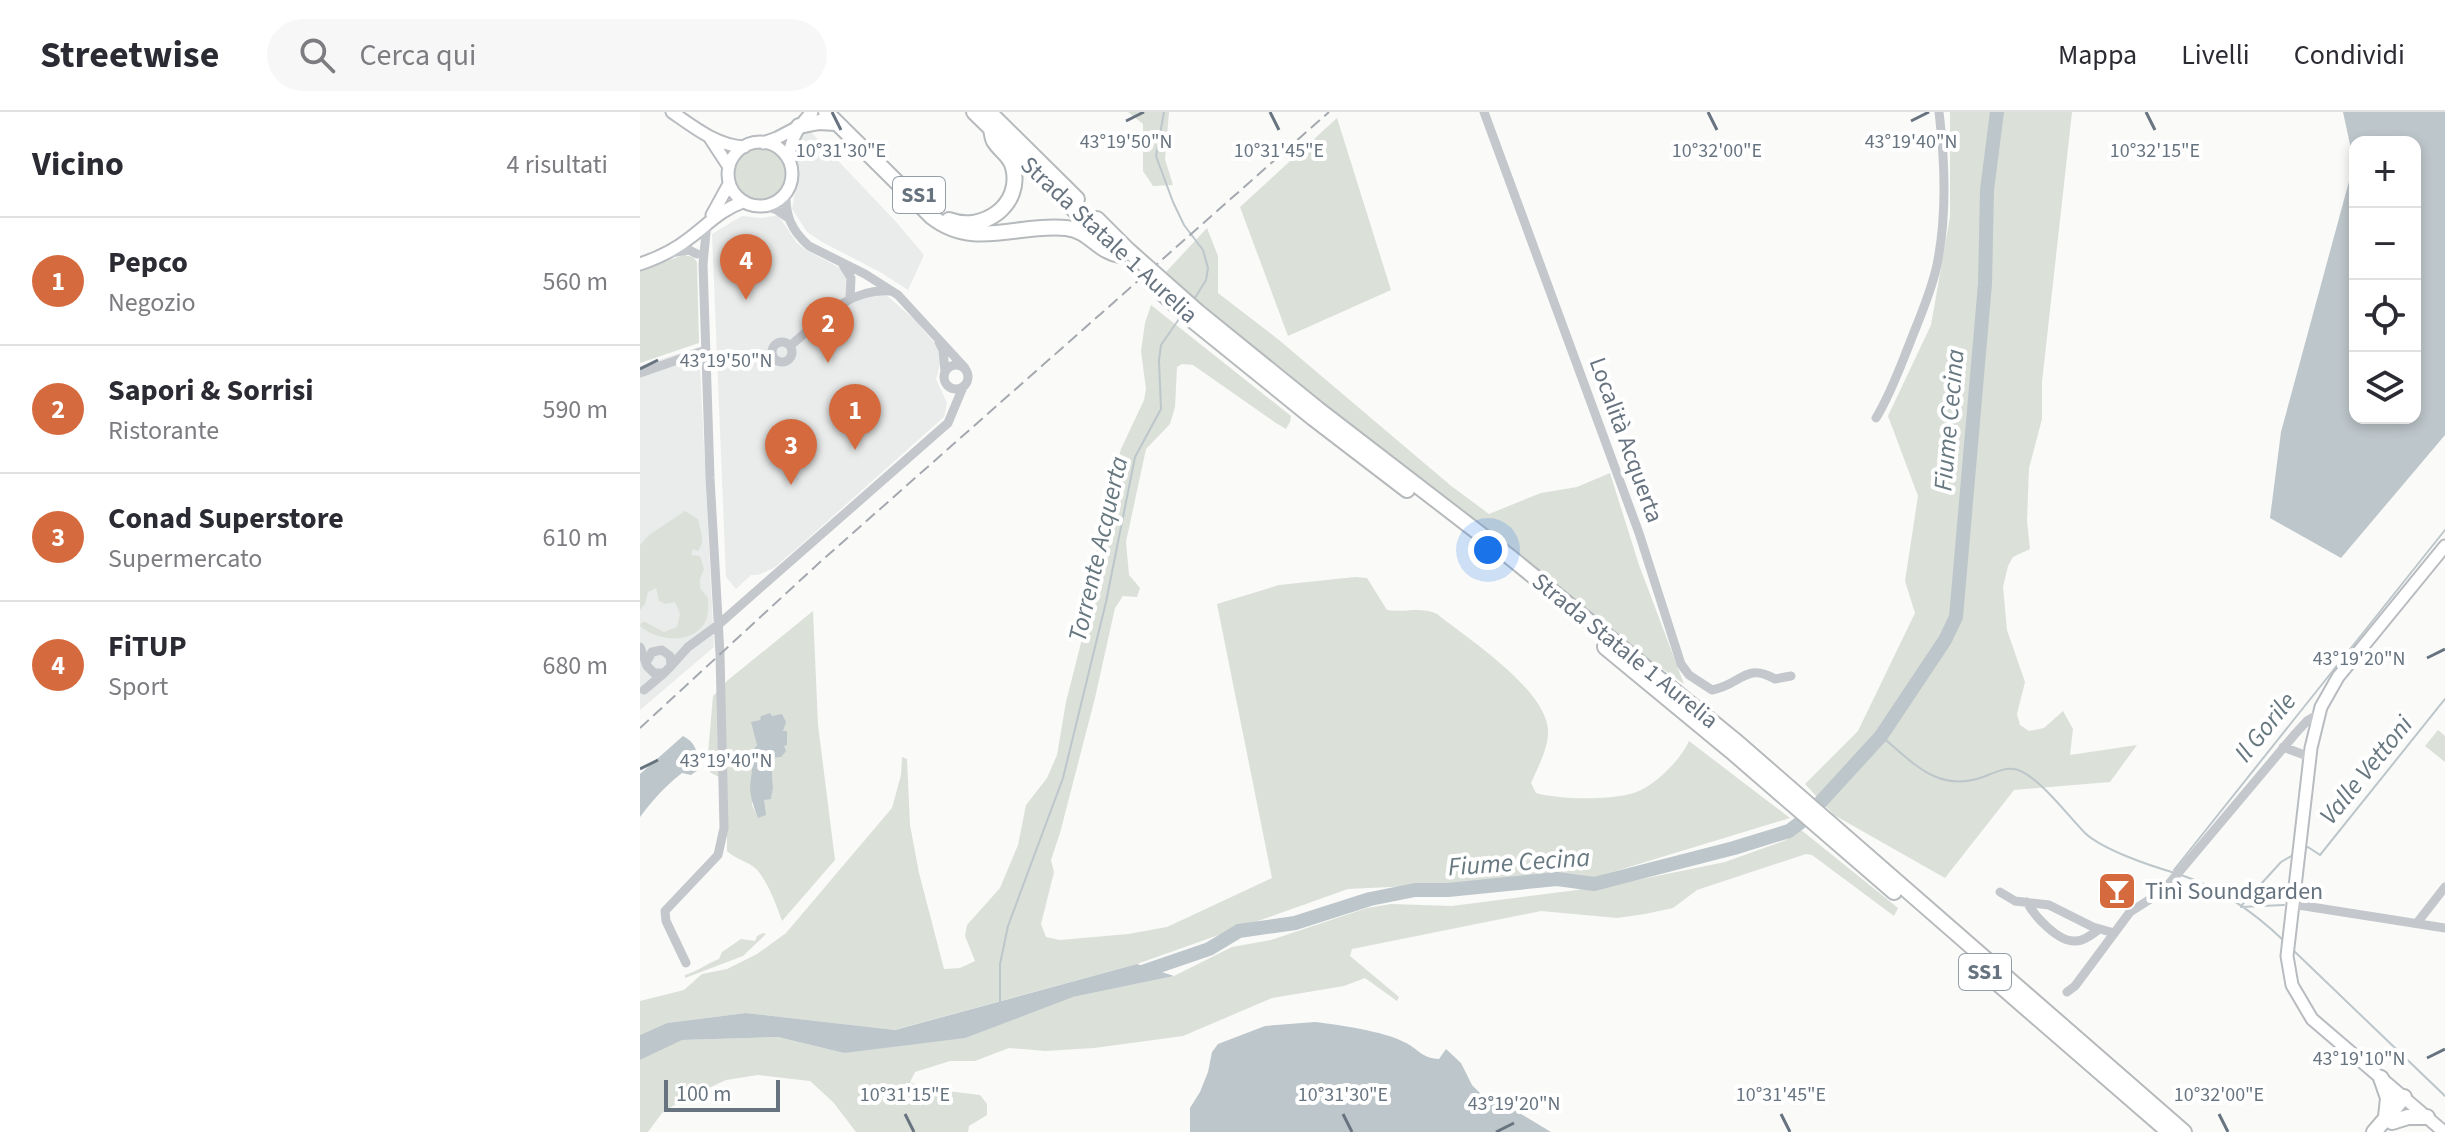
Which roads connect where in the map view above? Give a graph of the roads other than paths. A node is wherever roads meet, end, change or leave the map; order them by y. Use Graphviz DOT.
graph roads {
  1 [pos="672,112"];
  2 [pos="812,112"];
  3 [pos="974,112"];
  4 [pos="989,112"];
  5 [pos="1484,112"];
  6 [pos="1939,112"];
  7 [pos="837,115"];
  8 [pos="799,126"];
  9 [pos="991,129"];
  10 [pos="709,138"];
  11 [pos="763,143"];
  12 [pos="744,147"];
  13 [pos="789,160"];
  14 [pos="729,167"];
  15 [pos="729,184"];
  16 [pos="786,192"];
  17 [pos="743,202"];
  18 [pos="765,206"];
  19 [pos="787,217"];
  20 [pos="707,222"];
  21 [pos="692,236"];
  22 [pos="700,250"];
  23 [pos="663,254"];
  24 [pos="1124,254"];
  25 [pos="840,261"];
  26 [pos="640,264"];
  27 [pos="893,292"];
  28 [pos="850,298"];
  29 [pos="936,335"];
  30 [pos="790,346"];
  31 [pos="706,350"];
  32 [pos="965,368"];
  33 [pos="945,371"];
  34 [pos="640,373"];
  35 [pos="946,384"];
  36 [pos="963,387"];
  37 [pos="953,412"];
  38 [pos="1876,418"];
  39 [pos="2445,546"];
  40 [pos="718,625"];
  41 [pos="640,645"];
  42 [pos="688,647"];
  43 [pos="662,651"];
  44 [pos="648,665"];
  45 [pos="668,670"];
  46 [pos="1791,676"];
  47 [pos="2319,714"];
  48 [pos="2283,747"];
  49 [pos="2310,757"];
  50 [pos="1855,850"];
  51 [pos="2445,887"];
  52 [pos="2000,892"];
  53 [pos="2027,902"];
  54 [pos="2292,904"];
  55 [pos="2417,923"];
  56 [pos="2445,928"];
  57 [pos="2099,929"];
  58 [pos="2114,933"];
  59 [pos="686,963"];
  60 [pos="2067,992"];
  61 [pos="2381,1078"];
  62 [pos="2407,1099"];
  63 [pos="2427,1117"];
  64 [pos="2387,1124"];
  65 [pos="2169,1132"];
  66 [pos="2184,1132"];
  67 [pos="2374,1132"];
  68 [pos="2444,1132"];
  1 -- 10 [label="main road"];
  2 -- 8 [label="main road"];
  3 -- 9 [label="highway, Strada Statale 1 Aurelia / SS1"];
  4 -- 24 [label="highway, Strada Statale 1 Aurelia / SS1"];
  5 -- 46 [label="street, Località Acquerta"];
  6 -- 38 [label="street"];
  7 -- 8 [label="highway"];
  7 -- 9 [label="highway, SS1"];
  7 -- 24 [label="highway"];
  8 -- 11 [label="main road"];
  8 -- 13 [label="main road"];
  9 -- 24 [label="highway, Strada Statale 1 Aurelia / SS1"];
  10 -- 12 [label="main road"];
  10 -- 14 [label="main road"];
  11 -- 12 [label="main road"];
  11 -- 13 [label="main road"];
  12 -- 14 [label="main road"];
  13 -- 16 [label="main road"];
  14 -- 15 [label="main road"];
  15 -- 17 [label="main road"];
  15 -- 20 [label="main road"];
  16 -- 18 [label="main road"];
  16 -- 19 [label="street"];
  17 -- 18 [label="main road"];
  17 -- 20 [label="main road"];
  18 -- 19 [label="street"];
  19 -- 25 [label="street"];
  20 -- 21 [label="main road"];
  20 -- 22 [label="street"];
  21 -- 22 [label="street"];
  21 -- 23 [label="main road"];
  22 -- 23 [label="street"];
  22 -- 31 [label="street"];
  23 -- 26 [label="main road"];
  24 -- 50 [label="highway, Strada Statale 1 Aurelia / SS1, bridge"];
  25 -- 27 [label="street"];
  25 -- 28 [label="street"];
  27 -- 28 [label="street"];
  27 -- 29 [label="street"];
  28 -- 30 [label="street"];
  29 -- 32 [label="street"];
  29 -- 33 [label="street"];
  31 -- 34 [label="street"];
  31 -- 40 [label="street"];
  32 -- 33 [label="street"];
  32 -- 36 [label="street"];
  33 -- 35 [label="street"];
  35 -- 36 [label="street"];
  35 -- 37 [label="street"];
  36 -- 37 [label="street"];
  37 -- 40 [label="street"];
  39 -- 47 [label="main road"];
  40 -- 42 [label="street"];
  40 -- 59 [label="street"];
  41 -- 43 [label="street"];
  41 -- 44 [label="street"];
  42 -- 43 [label="street"];
  42 -- 45 [label="street"];
  43 -- 44 [label="street"];
  43 -- 45 [label="street"];
  44 -- 45 [label="street"];
  44 -- 45 [label="street"];
  47 -- 48 [label="street"];
  47 -- 49 [label="main road"];
  48 -- 49 [label="street"];
  48 -- 58 [label="street"];
  49 -- 54 [label="main road"];
  50 -- 65 [label="highway, Strada Statale 1 Aurelia / SS1"];
  50 -- 66 [label="highway, Strada Statale 1 Aurelia / SS1"];
  51 -- 55 [label="street"];
  52 -- 53 [label="street"];
  53 -- 57 [label="street"];
  53 -- 57 [label="street"];
  54 -- 55 [label="street"];
  54 -- 61 [label="main road"];
  55 -- 56 [label="street"];
  57 -- 58 [label="street"];
  58 -- 60 [label="street"];
  61 -- 62 [label="main road"];
  61 -- 64 [label="highway"];
  62 -- 63 [label="main road"];
  62 -- 64 [label="highway"];
  63 -- 64 [label="highway"];
  63 -- 68 [label="main road"];
  64 -- 67 [label="highway"];
}
